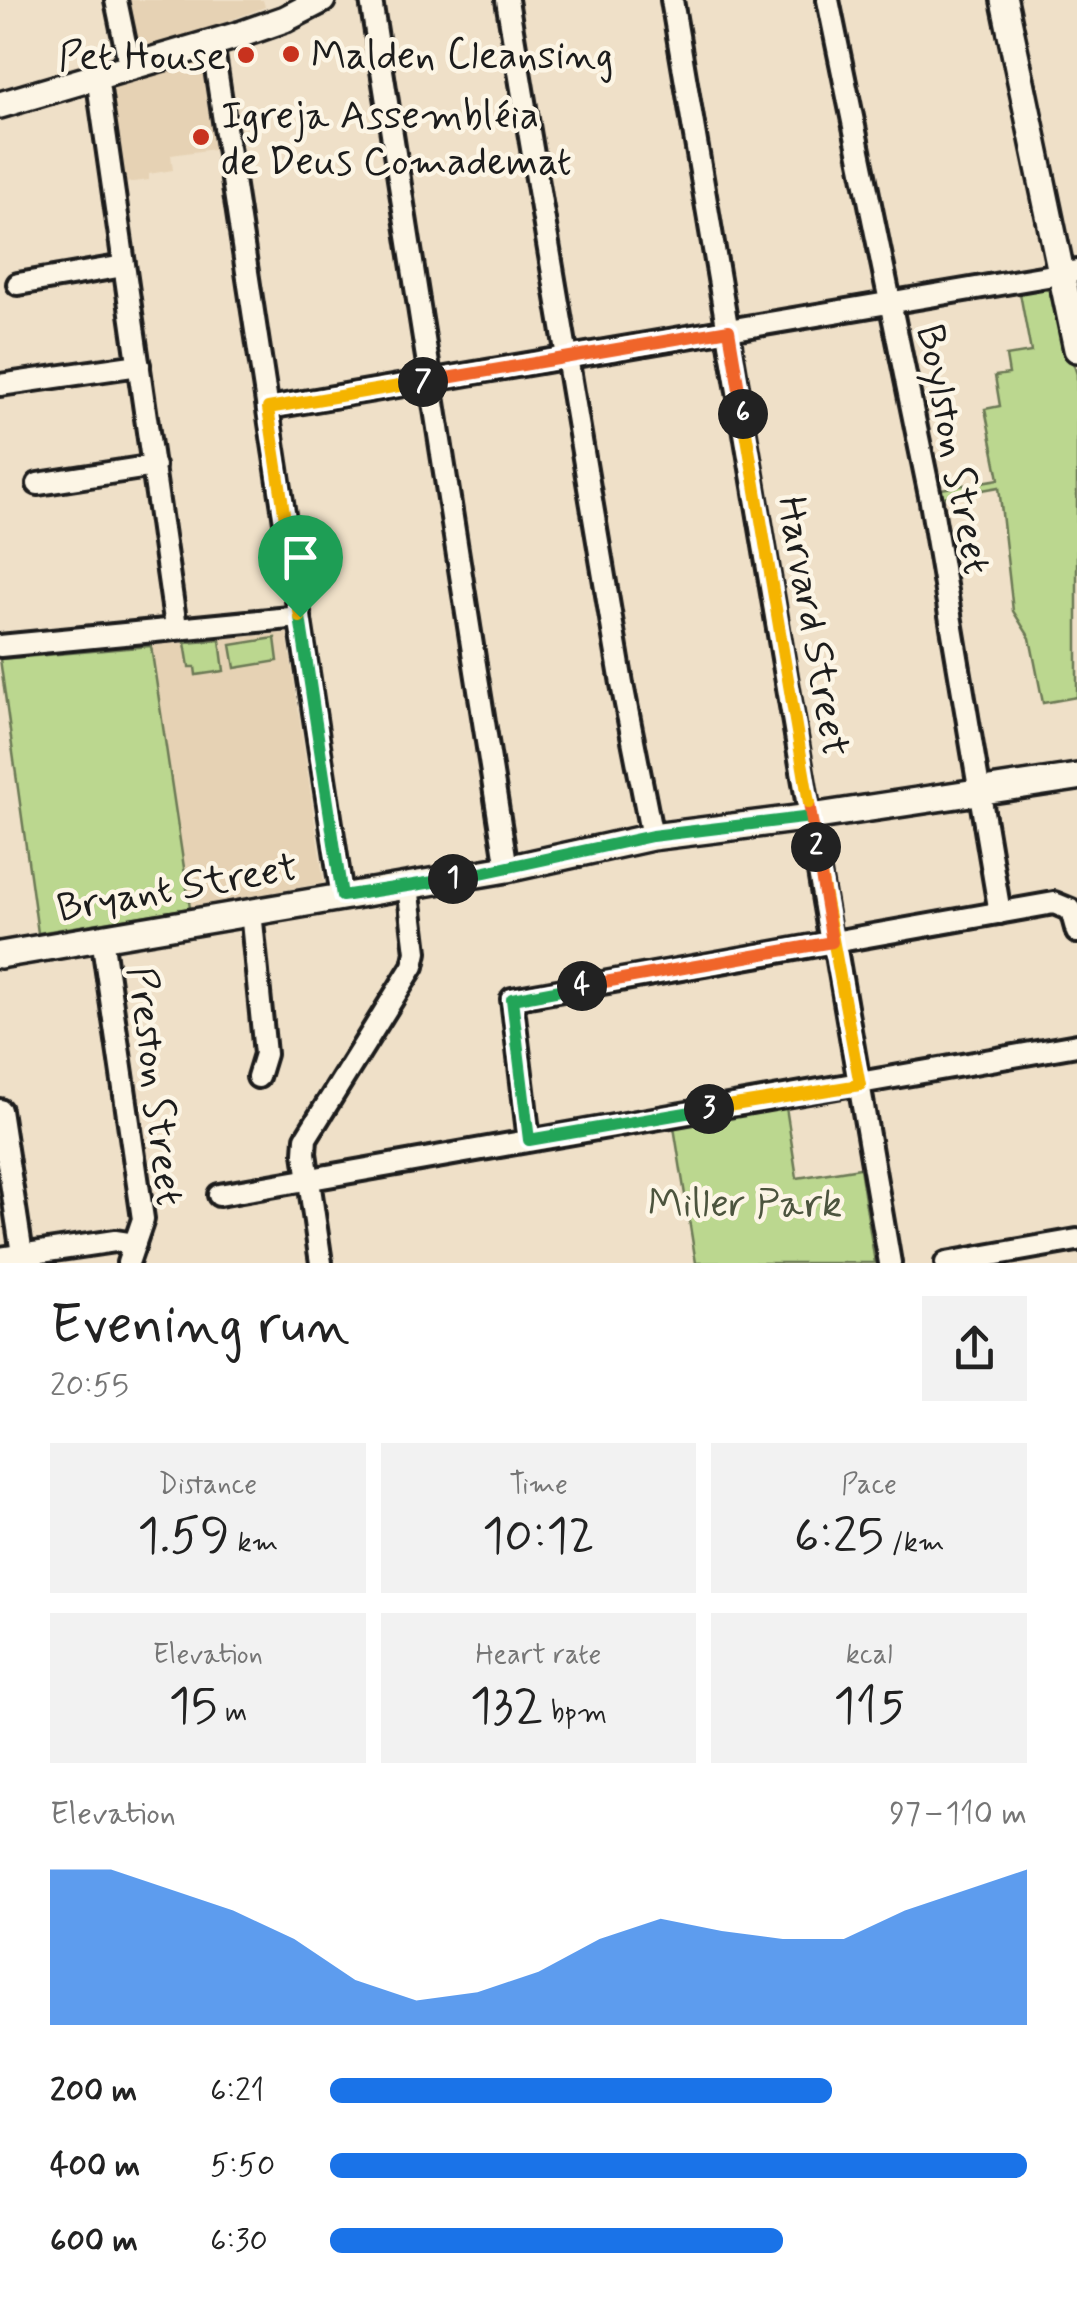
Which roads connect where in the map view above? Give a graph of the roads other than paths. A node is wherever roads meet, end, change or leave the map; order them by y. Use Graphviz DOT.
graph roads {
  1 [pos="116,0"];
  2 [pos="322,0"];
  3 [pos="371,0"];
  4 [pos="507,0"];
  5 [pos="672,0"];
  6 [pos="828,0"];
  7 [pos="1004,0"];
  8 [pos="281,10"];
  9 [pos="212,42"];
  10 [pos="130,67"];
  11 [pos="97,76"];
  12 [pos="0,105"];
  13 [pos="124,266"];
  14 [pos="1069,273"];
  15 [pos="18,284"];
  16 [pos="891,302"];
  17 [pos="729,330"];
  18 [pos="1077,349"];
  19 [pos="567,356"];
  20 [pos="139,366"];
  21 [pos="430,381"];
  22 [pos="0,386"];
  23 [pos="268,408"];
  24 [pos="154,466"];
  25 [pos="38,484"];
  26 [pos="300,617"];
  27 [pos="176,627"];
  28 [pos="0,644"];
  29 [pos="1077,777"];
  30 [pos="981,791"];
  31 [pos="811,817"];
  32 [pos="652,836"];
  33 [pos="507,869"];
  34 [pos="408,886"];
  35 [pos="342,896"];
  36 [pos="251,911"];
  37 [pos="1000,913"];
  38 [pos="1077,932"];
  39 [pos="102,937"];
  40 [pos="832,942"];
  41 [pos="0,955"];
  42 [pos="1077,1045"];
  43 [pos="258,1077"];
  44 [pos="860,1085"];
  45 [pos="0,1110"];
  46 [pos="529,1140"];
  47 [pos="308,1178"];
  48 [pos="219,1195"];
  49 [pos="1077,1240"];
  50 [pos="22,1254"];
  51 [pos="132,1254"];
  52 [pos="0,1258"];
  53 [pos="320,1263"];
  54 [pos="890,1263"];
  55 [pos="946,1263"];
  1 -- 10 [label="street"];
  2 -- 8 [label="main road"];
  3 -- 21 [label="street"];
  4 -- 19 [label="street"];
  5 -- 17 [label="street, Harvard Street"];
  6 -- 16 [label="street, Boylston Street"];
  7 -- 14 [label="main road"];
  8 -- 9 [label="main road"];
  9 -- 10 [label="main road"];
  9 -- 23 [label="street"];
  10 -- 11 [label="main road"];
  11 -- 12 [label="main road"];
  11 -- 13 [label="street"];
  13 -- 15 [label="street"];
  13 -- 20 [label="street"];
  14 -- 16 [label="street"];
  14 -- 18 [label="main road"];
  16 -- 17 [label="street"];
  16 -- 30 [label="street, Boylston Street"];
  17 -- 19 [label="street"];
  17 -- 31 [label="street, Harvard Street"];
  19 -- 21 [label="street"];
  19 -- 32 [label="street"];
  20 -- 22 [label="street"];
  20 -- 24 [label="street"];
  21 -- 23 [label="street"];
  21 -- 33 [label="street"];
  23 -- 26 [label="street"];
  24 -- 25 [label="street"];
  24 -- 27 [label="street"];
  26 -- 27 [label="street"];
  26 -- 35 [label="street"];
  27 -- 28 [label="street"];
  29 -- 30 [label="main road, Bryant Street"];
  30 -- 31 [label="main road, Bryant Street"];
  30 -- 37 [label="street, Boylston Street"];
  31 -- 32 [label="main road, Bryant Street"];
  31 -- 40 [label="street, Harvard Street"];
  32 -- 33 [label="main road, Bryant Street"];
  33 -- 34 [label="main road, Bryant Street"];
  34 -- 35 [label="main road, Bryant Street"];
  34 -- 47 [label="street"];
  35 -- 36 [label="main road, Bryant Street"];
  36 -- 39 [label="main road, Bryant Street"];
  36 -- 43 [label="street"];
  37 -- 38 [label="street"];
  37 -- 40 [label="street"];
  39 -- 41 [label="main road, Bryant Street"];
  39 -- 51 [label="street, Preston Street"];
  40 -- 44 [label="street, Harvard Street"];
  40 -- 46 [label="street"];
  42 -- 44 [label="street"];
  44 -- 46 [label="street"];
  44 -- 54 [label="street, Harvard Street"];
  45 -- 50 [label="street"];
  46 -- 47 [label="street"];
  47 -- 48 [label="street"];
  47 -- 53 [label="street"];
  49 -- 55 [label="street"];
  50 -- 51 [label="street"];
  50 -- 52 [label="street"];
}
